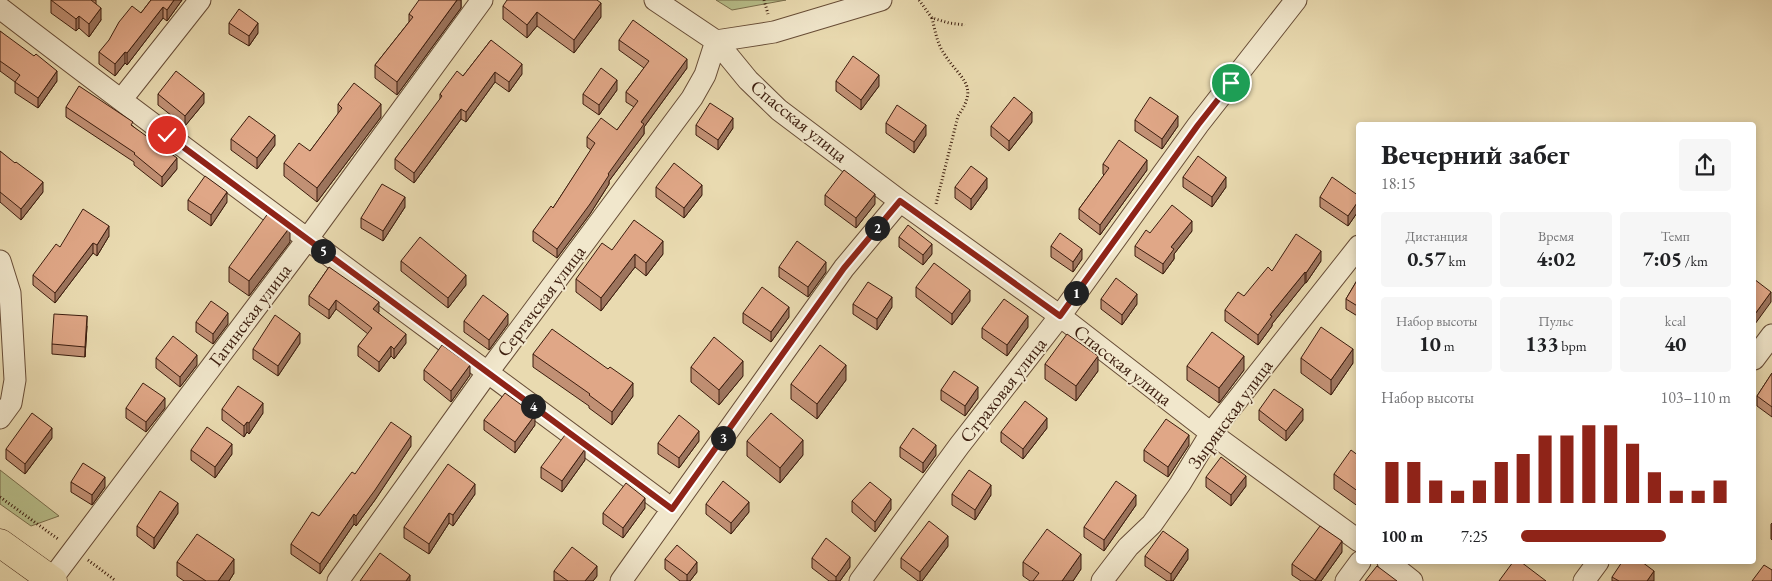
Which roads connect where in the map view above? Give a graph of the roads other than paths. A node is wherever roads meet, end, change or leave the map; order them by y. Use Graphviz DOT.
graph roads {
  1 [pos="200,0"];
  2 [pos="482,0"];
  3 [pos="655,0"];
  4 [pos="881,0"];
  5 [pos="1296,0"];
  6 [pos="0,8"];
  7 [pos="716,41"];
  8 [pos="121,100"];
  9 [pos="900,201"];
  10 [pos="306,239"];
  11 [pos="1356,250"];
  12 [pos="0,261"];
  13 [pos="1060,316"];
  14 [pos="488,372"];
  15 [pos="0,418"];
  16 [pos="1211,433"];
  17 [pos="672,509"];
  18 [pos="1356,539"];
  19 [pos="0,543"];
  20 [pos="1359,564"];
  21 [pos="1391,564"];
  22 [pos="1597,564"];
  23 [pos="52,580"];
  24 [pos="338,581"];
  25 [pos="621,581"];
  26 [pos="860,581"];
  27 [pos="1102,581"];
  28 [pos="1346,581"];
  29 [pos="1412,581"];
  30 [pos="1584,581"];
  1 -- 8 [label="street"];
  2 -- 10 [label="street, Гагинская улица"];
  3 -- 7 [label="street, Спасская улица"];
  4 -- 7 [label="street"];
  5 -- 13 [label="street, Страховая улица"];
  6 -- 8 [label="street"];
  7 -- 9 [label="street, Спасская улица"];
  7 -- 14 [label="street, Сергачская улица"];
  8 -- 10 [label="street"];
  9 -- 13 [label="street, Спасская улица"];
  9 -- 17 [label="street"];
  10 -- 14 [label="street"];
  10 -- 23 [label="street, Гагинская улица"];
  11 -- 16 [label="street, Зырянская улица"];
  12 -- 15 [label="street"];
  13 -- 16 [label="street, Спасская улица"];
  13 -- 26 [label="street, Страховая улица"];
  14 -- 17 [label="street"];
  14 -- 24 [label="street, Сергачская улица"];
  16 -- 18 [label="street, Спасская улица"];
  16 -- 27 [label="street, Зырянская улица"];
  17 -- 25 [label="street"];
  19 -- 23 [label="main road"];
  20 -- 28 [label="street"];
  21 -- 29 [label="street"];
  22 -- 30 [label="street"];
}
